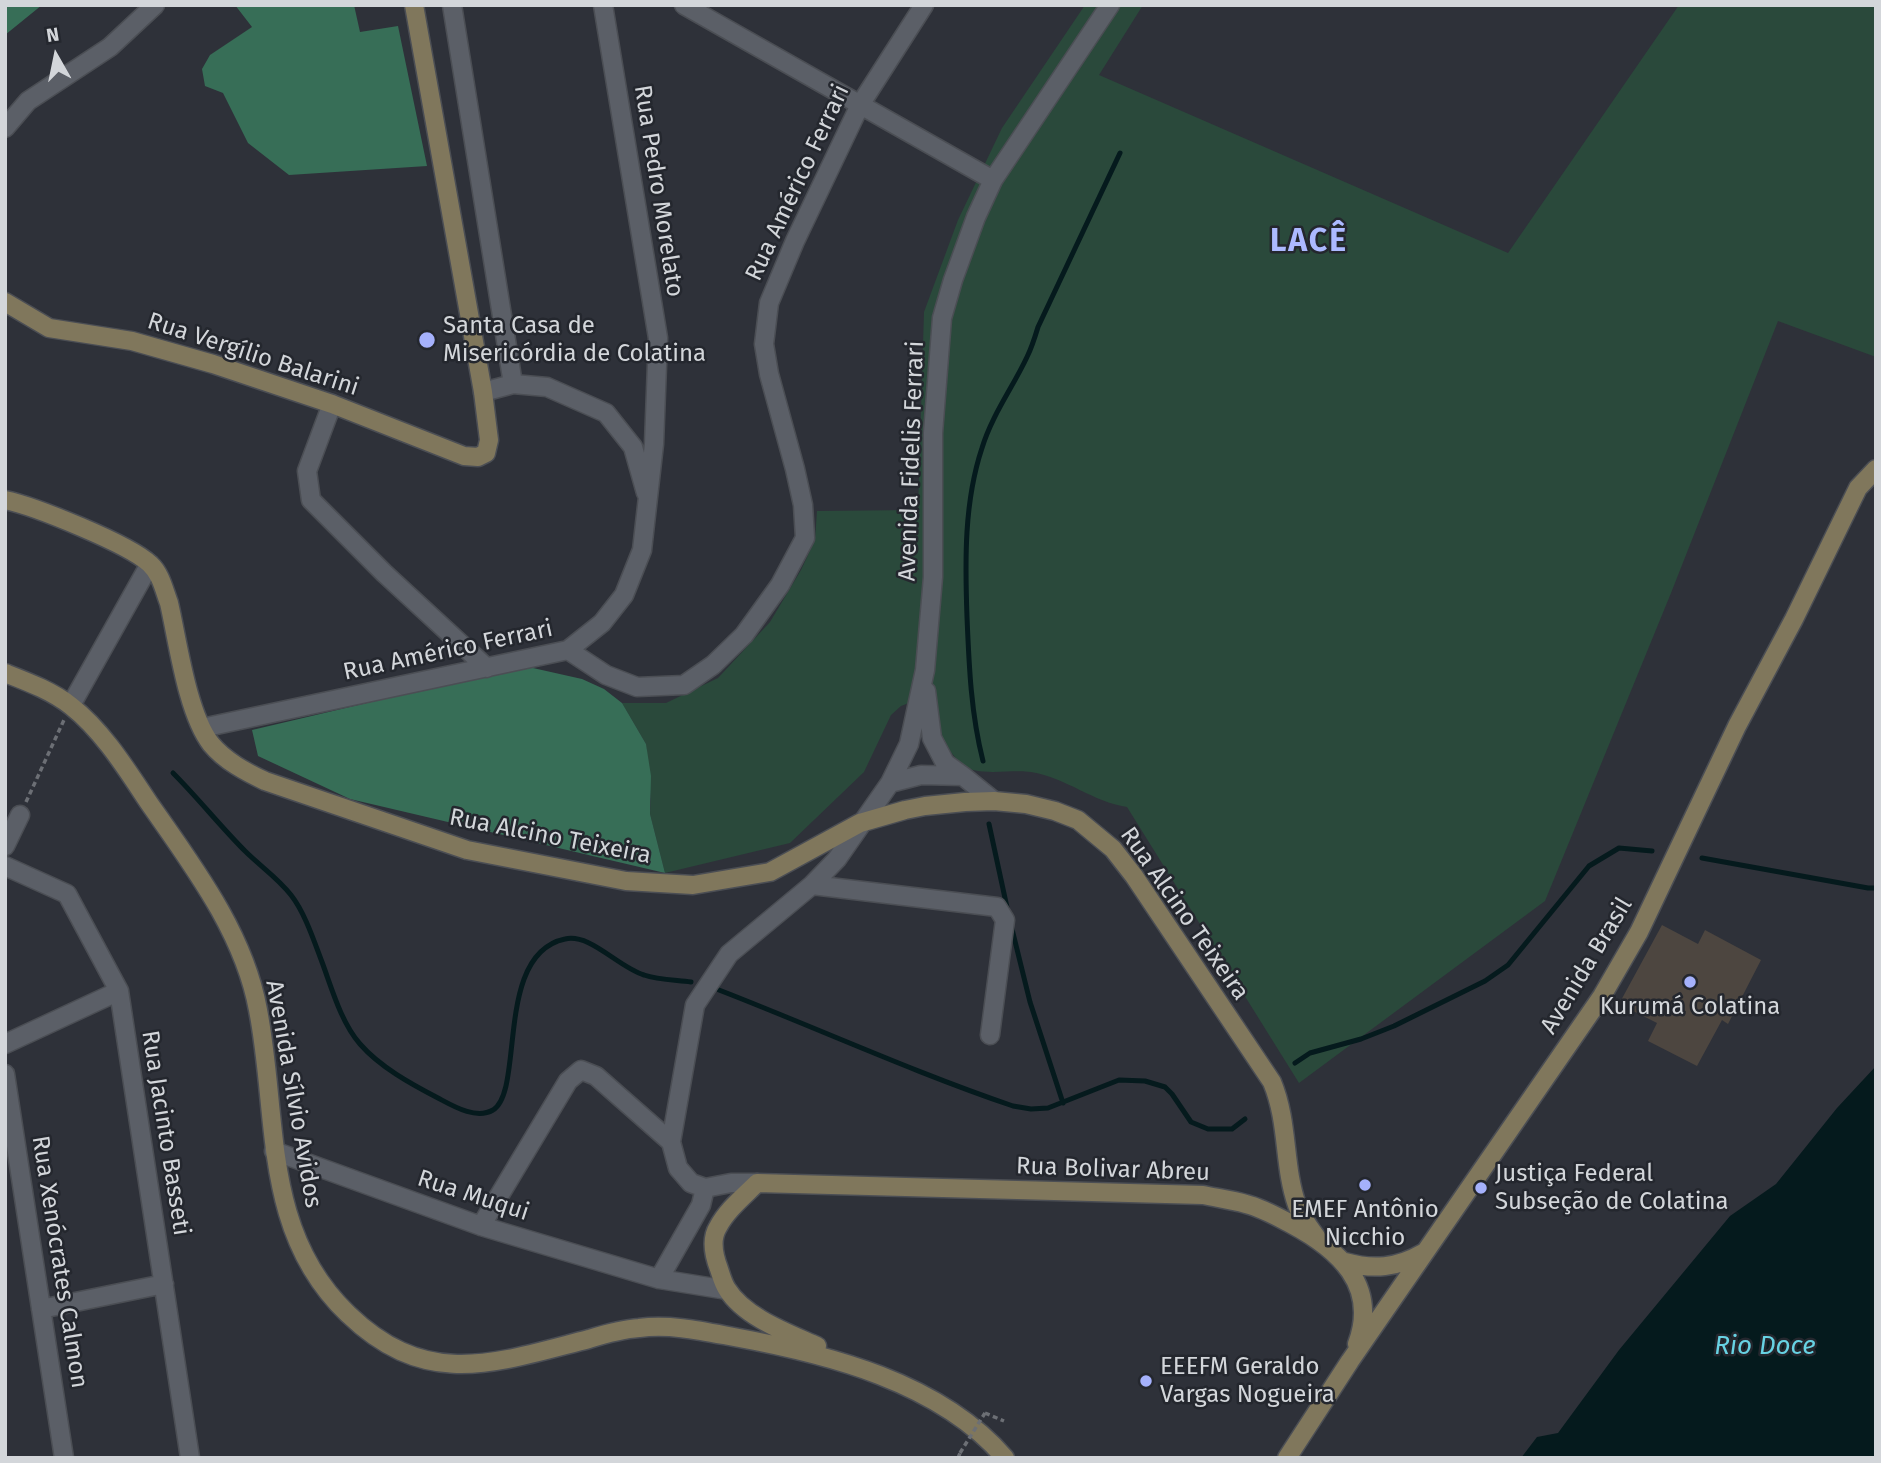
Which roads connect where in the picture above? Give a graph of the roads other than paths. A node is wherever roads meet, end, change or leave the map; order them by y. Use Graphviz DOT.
graph roads {
  1 [pos="155,5"];
  2 [pos="414,5"];
  3 [pos="453,5"];
  4 [pos="603,5"];
  5 [pos="684,5"];
  6 [pos="924,5"];
  7 [pos="1110,5"];
  8 [pos="860,105"];
  9 [pos="5,128"];
  10 [pos="993,180"];
  11 [pos="5,302"];
  12 [pos="513,384"];
  13 [pos="483,392"];
  14 [pos="332,404"];
  15 [pos="1876,469"];
  16 [pos="5,500"];
  17 [pos="649,503"];
  18 [pos="150,564"];
  19 [pos="568,650"];
  20 [pos="487,668"];
  21 [pos="925,670"];
  22 [pos="5,673"];
  23 [pos="71,705"];
  24 [pos="202,728"];
  25 [pos="963,776"];
  26 [pos="890,783"];
  27 [pos="994,801"];
  28 [pos="20,815"];
  29 [pos="860,823"];
  30 [pos="5,846"];
  31 [pos="5,866"];
  32 [pos="812,886"];
  33 [pos="119,991"];
  34 [pos="990,1035"];
  35 [pos="5,1044"];
  36 [pos="5,1074"];
  37 [pos="671,1142"];
  38 [pos="274,1151"];
  39 [pos="757,1183"];
  40 [pos="703,1196"];
  41 [pos="481,1226"];
  42 [pos="716,1229"];
  43 [pos="1317,1238"];
  44 [pos="1426,1251"];
  45 [pos="1345,1262"];
  46 [pos="659,1279"];
  47 [pos="164,1284"];
  48 [pos="727,1290"];
  49 [pos="41,1310"];
  50 [pos="1350,1361"];
  51 [pos="874,1373"];
  52 [pos="193,1456"];
  53 [pos="64,1458"];
  54 [pos="1004,1458"];
  55 [pos="1287,1458"];
  1 -- 9 [label="street"];
  2 -- 13 [label="main road"];
  3 -- 12 [label="street"];
  4 -- 17 [label="street, Rua Pedro Morelato"];
  5 -- 8 [label="street"];
  6 -- 8 [label="street, Rua Américo Ferrari"];
  7 -- 10 [label="street, Avenida Fidelis Ferrari"];
  8 -- 10 [label="street"];
  8 -- 19 [label="street, Rua Américo Ferrari"];
  10 -- 21 [label="street, Avenida Fidelis Ferrari"];
  11 -- 14 [label="main road, Rua Vergílio Balarini"];
  12 -- 13 [label="street"];
  12 -- 17 [label="street"];
  13 -- 14 [label="main road, Rua Vergílio Balarini"];
  14 -- 20 [label="street"];
  15 -- 44 [label="main road, Avenida Brasil"];
  16 -- 18 [label="main road, Rua Alcino Teixeira"];
  17 -- 19 [label="street, Rua Pedro Morelato"];
  18 -- 23 [label="street"];
  18 -- 24 [label="main road, Rua Alcino Teixeira"];
  19 -- 20 [label="street, Rua Américo Ferrari"];
  20 -- 24 [label="street, Rua Américo Ferrari"];
  21 -- 25 [label="street, Avenida Fidelis Ferrari"];
  21 -- 26 [label="street, Avenida Fidelis Ferrari"];
  22 -- 23 [label="main road, Avenida Sílvio Avidos"];
  23 -- 38 [label="main road, Avenida Sílvio Avidos"];
  24 -- 29 [label="main road, Rua Alcino Teixeira"];
  25 -- 26 [label="street"];
  25 -- 27 [label="street, Avenida Fidelis Ferrari"];
  26 -- 29 [label="street, Avenida Fidelis Ferrari"];
  27 -- 29 [label="main road, Rua Alcino Teixeira"];
  27 -- 43 [label="main road, Rua Alcino Teixeira"];
  28 -- 30 [label="street"];
  29 -- 32 [label="street, Avenida Fidelis Ferrari"];
  31 -- 33 [label="street, Rua Jacinto Basseti"];
  32 -- 34 [label="street"];
  32 -- 37 [label="street, Avenida Fidelis Ferrari"];
  33 -- 35 [label="street"];
  33 -- 47 [label="street, Rua Jacinto Basseti"];
  36 -- 49 [label="street, Rua Xenócrates Calmon"];
  37 -- 40 [label="street"];
  37 -- 41 [label="street"];
  38 -- 41 [label="street, Rua Muqui"];
  38 -- 51 [label="main road, Avenida Sílvio Avidos"];
  39 -- 40 [label="street"];
  39 -- 42 [label="main road"];
  39 -- 43 [label="main road, Rua Bolivar Abreu"];
  40 -- 42 [label="street"];
  40 -- 46 [label="street"];
  41 -- 46 [label="street, Rua Muqui"];
  42 -- 48 [label="main road"];
  43 -- 45 [label="main road, Rua Bolivar Abreu"];
  44 -- 45 [label="main road"];
  44 -- 50 [label="main road, Avenida Brasil"];
  45 -- 50 [label="main road, Rua Bolivar Abreu"];
  46 -- 48 [label="street, Rua Muqui"];
  47 -- 49 [label="street"];
  47 -- 52 [label="street, Rua Jacinto Basseti"];
  48 -- 51 [label="main road"];
  49 -- 53 [label="street, Rua Xenócrates Calmon"];
  50 -- 55 [label="main road, Avenida Brasil"];
  51 -- 54 [label="main road, Avenida Sílvio Avidos"];
}
